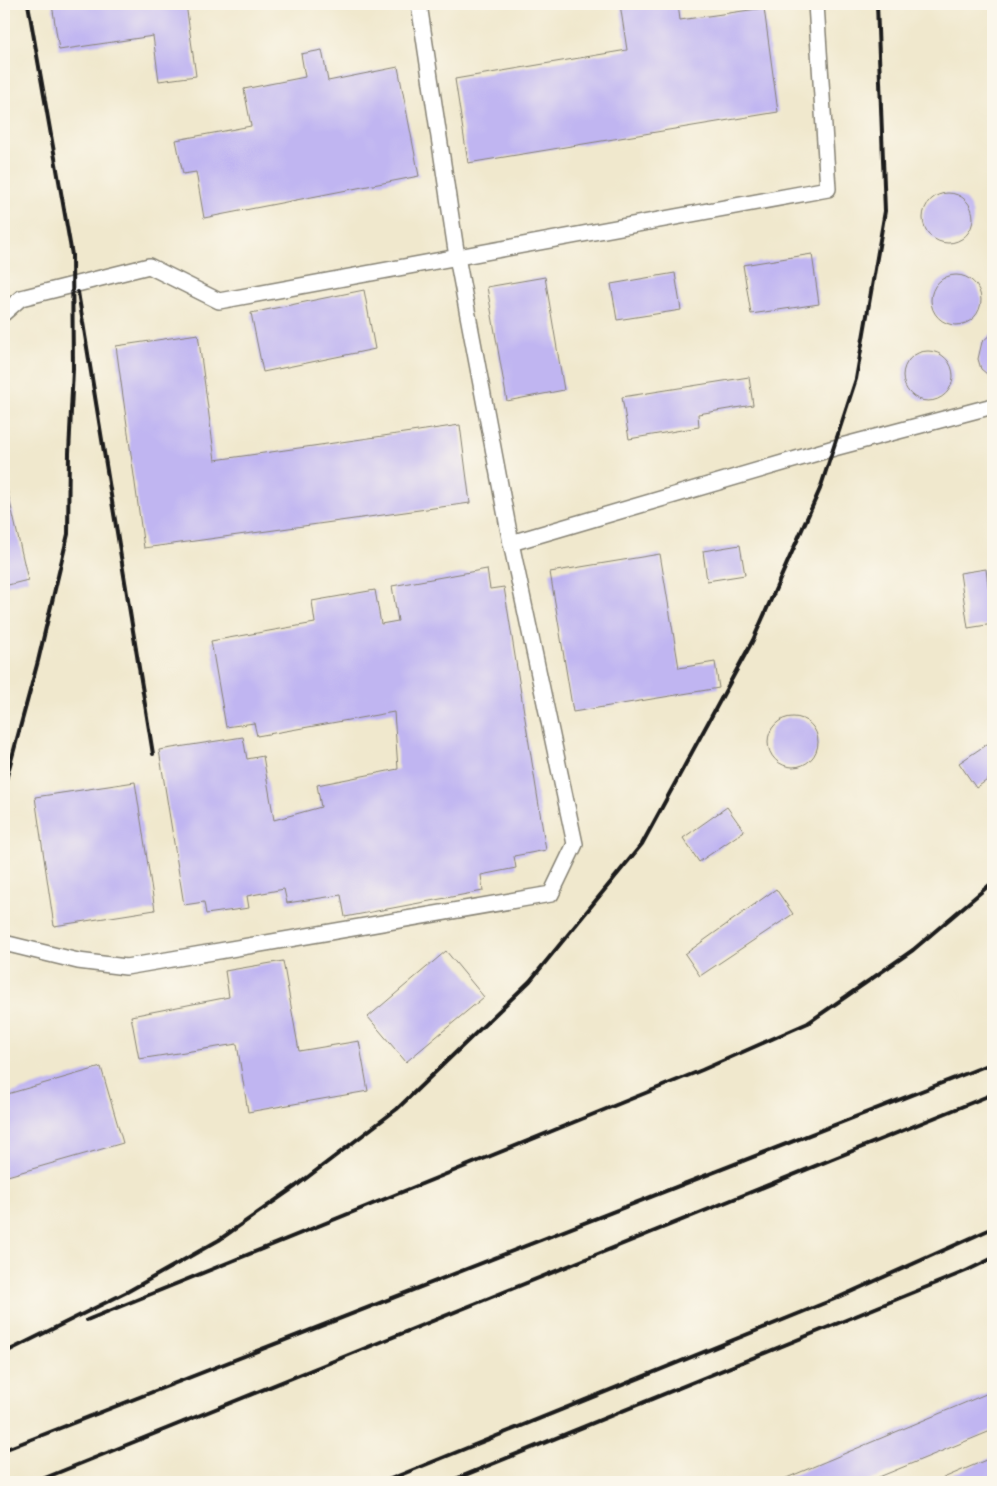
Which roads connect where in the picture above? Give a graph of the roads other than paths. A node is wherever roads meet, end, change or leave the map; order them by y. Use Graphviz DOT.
graph roads {
  1 [pos="419,4"];
  2 [pos="816,4"];
  3 [pos="457,257"];
  4 [pos="4,313"];
  5 [pos="993,406"];
  6 [pos="511,543"];
  7 [pos="4,943"];
  1 -- 3 [label="lane"];
  2 -- 3 [label="lane"];
  3 -- 4 [label="lane"];
  3 -- 6 [label="lane"];
  5 -- 6 [label="lane"];
  6 -- 7 [label="lane"];
}
